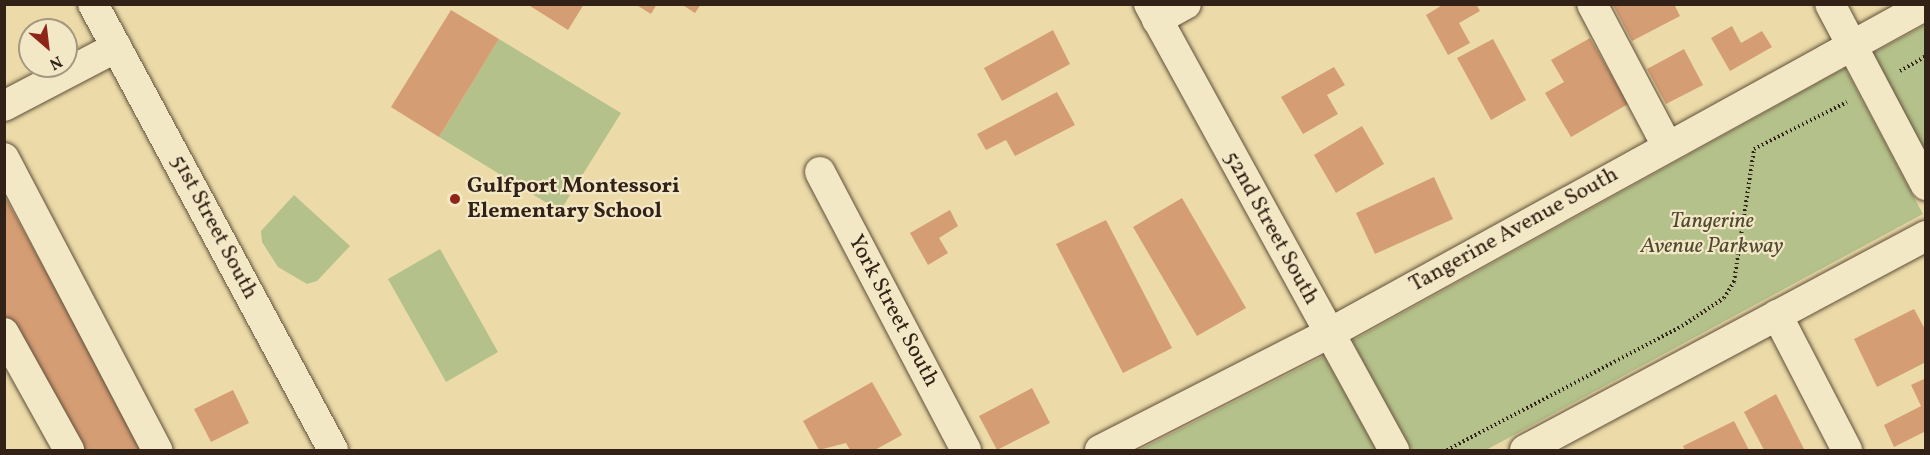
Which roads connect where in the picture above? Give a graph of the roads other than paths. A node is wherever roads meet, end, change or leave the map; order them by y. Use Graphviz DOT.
graph roads {
  1 [pos="93,4"];
  2 [pos="1186,4"];
  3 [pos="1592,4"];
  4 [pos="1830,4"];
  5 [pos="1926,5"];
  6 [pos="1153,12"];
  7 [pos="1851,45"];
  8 [pos="117,47"];
  9 [pos="4,106"];
  10 [pos="1666,144"];
  11 [pos="4,158"];
  12 [pos="820,172"];
  13 [pos="1926,185"];
  14 [pos="1926,236"];
  15 [pos="1777,315"];
  16 [pos="4,333"];
  17 [pos="1330,333"];
  18 [pos="69,450"];
  19 [pos="157,450"];
  20 [pos="333,450"];
  21 [pos="966,450"];
  22 [pos="1100,450"];
  23 [pos="1394,450"];
  24 [pos="1525,450"];
  25 [pos="1847,450"];
  1 -- 8 [label="street, 51st Street South"];
  2 -- 6 [label="street"];
  3 -- 10 [label="street"];
  4 -- 7 [label="street"];
  5 -- 7 [label="street, Tangerine Avenue South"];
  6 -- 17 [label="street, 52nd Street South"];
  7 -- 10 [label="street, Tangerine Avenue South"];
  7 -- 13 [label="street"];
  8 -- 9 [label="street"];
  8 -- 20 [label="street, 51st Street South"];
  10 -- 17 [label="street, Tangerine Avenue South"];
  11 -- 19 [label="street"];
  12 -- 21 [label="street, York Street South"];
  14 -- 15 [label="street"];
  15 -- 24 [label="street"];
  15 -- 25 [label="street"];
  16 -- 18 [label="street"];
  17 -- 22 [label="street, Tangerine Avenue South"];
  17 -- 23 [label="street, 52nd Street South"];
}
